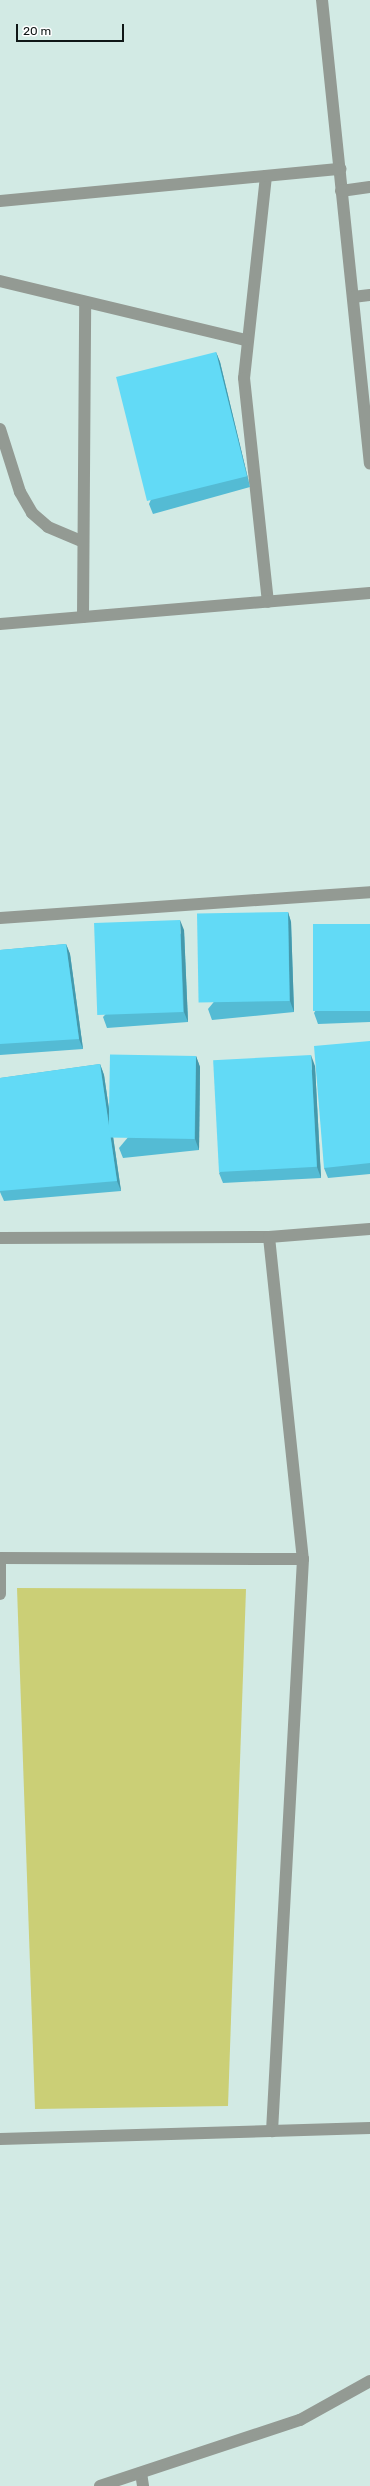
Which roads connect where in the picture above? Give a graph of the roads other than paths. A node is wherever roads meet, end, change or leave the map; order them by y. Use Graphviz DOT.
graph roads {
  1 [pos="322,0"];
  2 [pos="341,169"];
  3 [pos="266,176"];
  4 [pos="370,187"];
  5 [pos="341,191"];
  6 [pos="0,201"];
  7 [pos="0,281"];
  8 [pos="370,295"];
  9 [pos="353,298"];
  10 [pos="85,303"];
  11 [pos="246,340"];
  12 [pos="0,430"];
  13 [pos="370,464"];
  14 [pos="83,542"];
  15 [pos="370,593"];
  16 [pos="268,602"];
  17 [pos="83,617"];
  18 [pos="0,624"];
  19 [pos="370,892"];
  20 [pos="0,918"];
  21 [pos="370,1229"];
  22 [pos="269,1237"];
  23 [pos="0,1238"];
  24 [pos="0,1558"];
  25 [pos="303,1560"];
  26 [pos="0,1594"];
  27 [pos="370,2128"];
  28 [pos="272,2131"];
  29 [pos="0,2139"];
  30 [pos="370,2381"];
  31 [pos="141,2473"];
  32 [pos="100,2486"];
  33 [pos="143,2486"];
  1 -- 2 [label="street"];
  2 -- 3 [label="street"];
  2 -- 5 [label="street"];
  3 -- 6 [label="street"];
  3 -- 11 [label="street"];
  4 -- 5 [label="street"];
  5 -- 9 [label="street"];
  7 -- 10 [label="street"];
  8 -- 9 [label="street"];
  9 -- 13 [label="street"];
  10 -- 11 [label="street"];
  10 -- 14 [label="street"];
  11 -- 16 [label="street"];
  12 -- 14 [label="street"];
  14 -- 17 [label="street"];
  15 -- 16 [label="street"];
  16 -- 17 [label="street"];
  17 -- 18 [label="street"];
  19 -- 20 [label="street"];
  21 -- 22 [label="street"];
  22 -- 23 [label="street"];
  22 -- 25 [label="street"];
  24 -- 25 [label="street"];
  24 -- 26 [label="street"];
  25 -- 28 [label="street"];
  27 -- 28 [label="street"];
  28 -- 29 [label="street"];
  30 -- 31 [label="street"];
  31 -- 32 [label="street"];
  31 -- 33 [label="street"];
}
